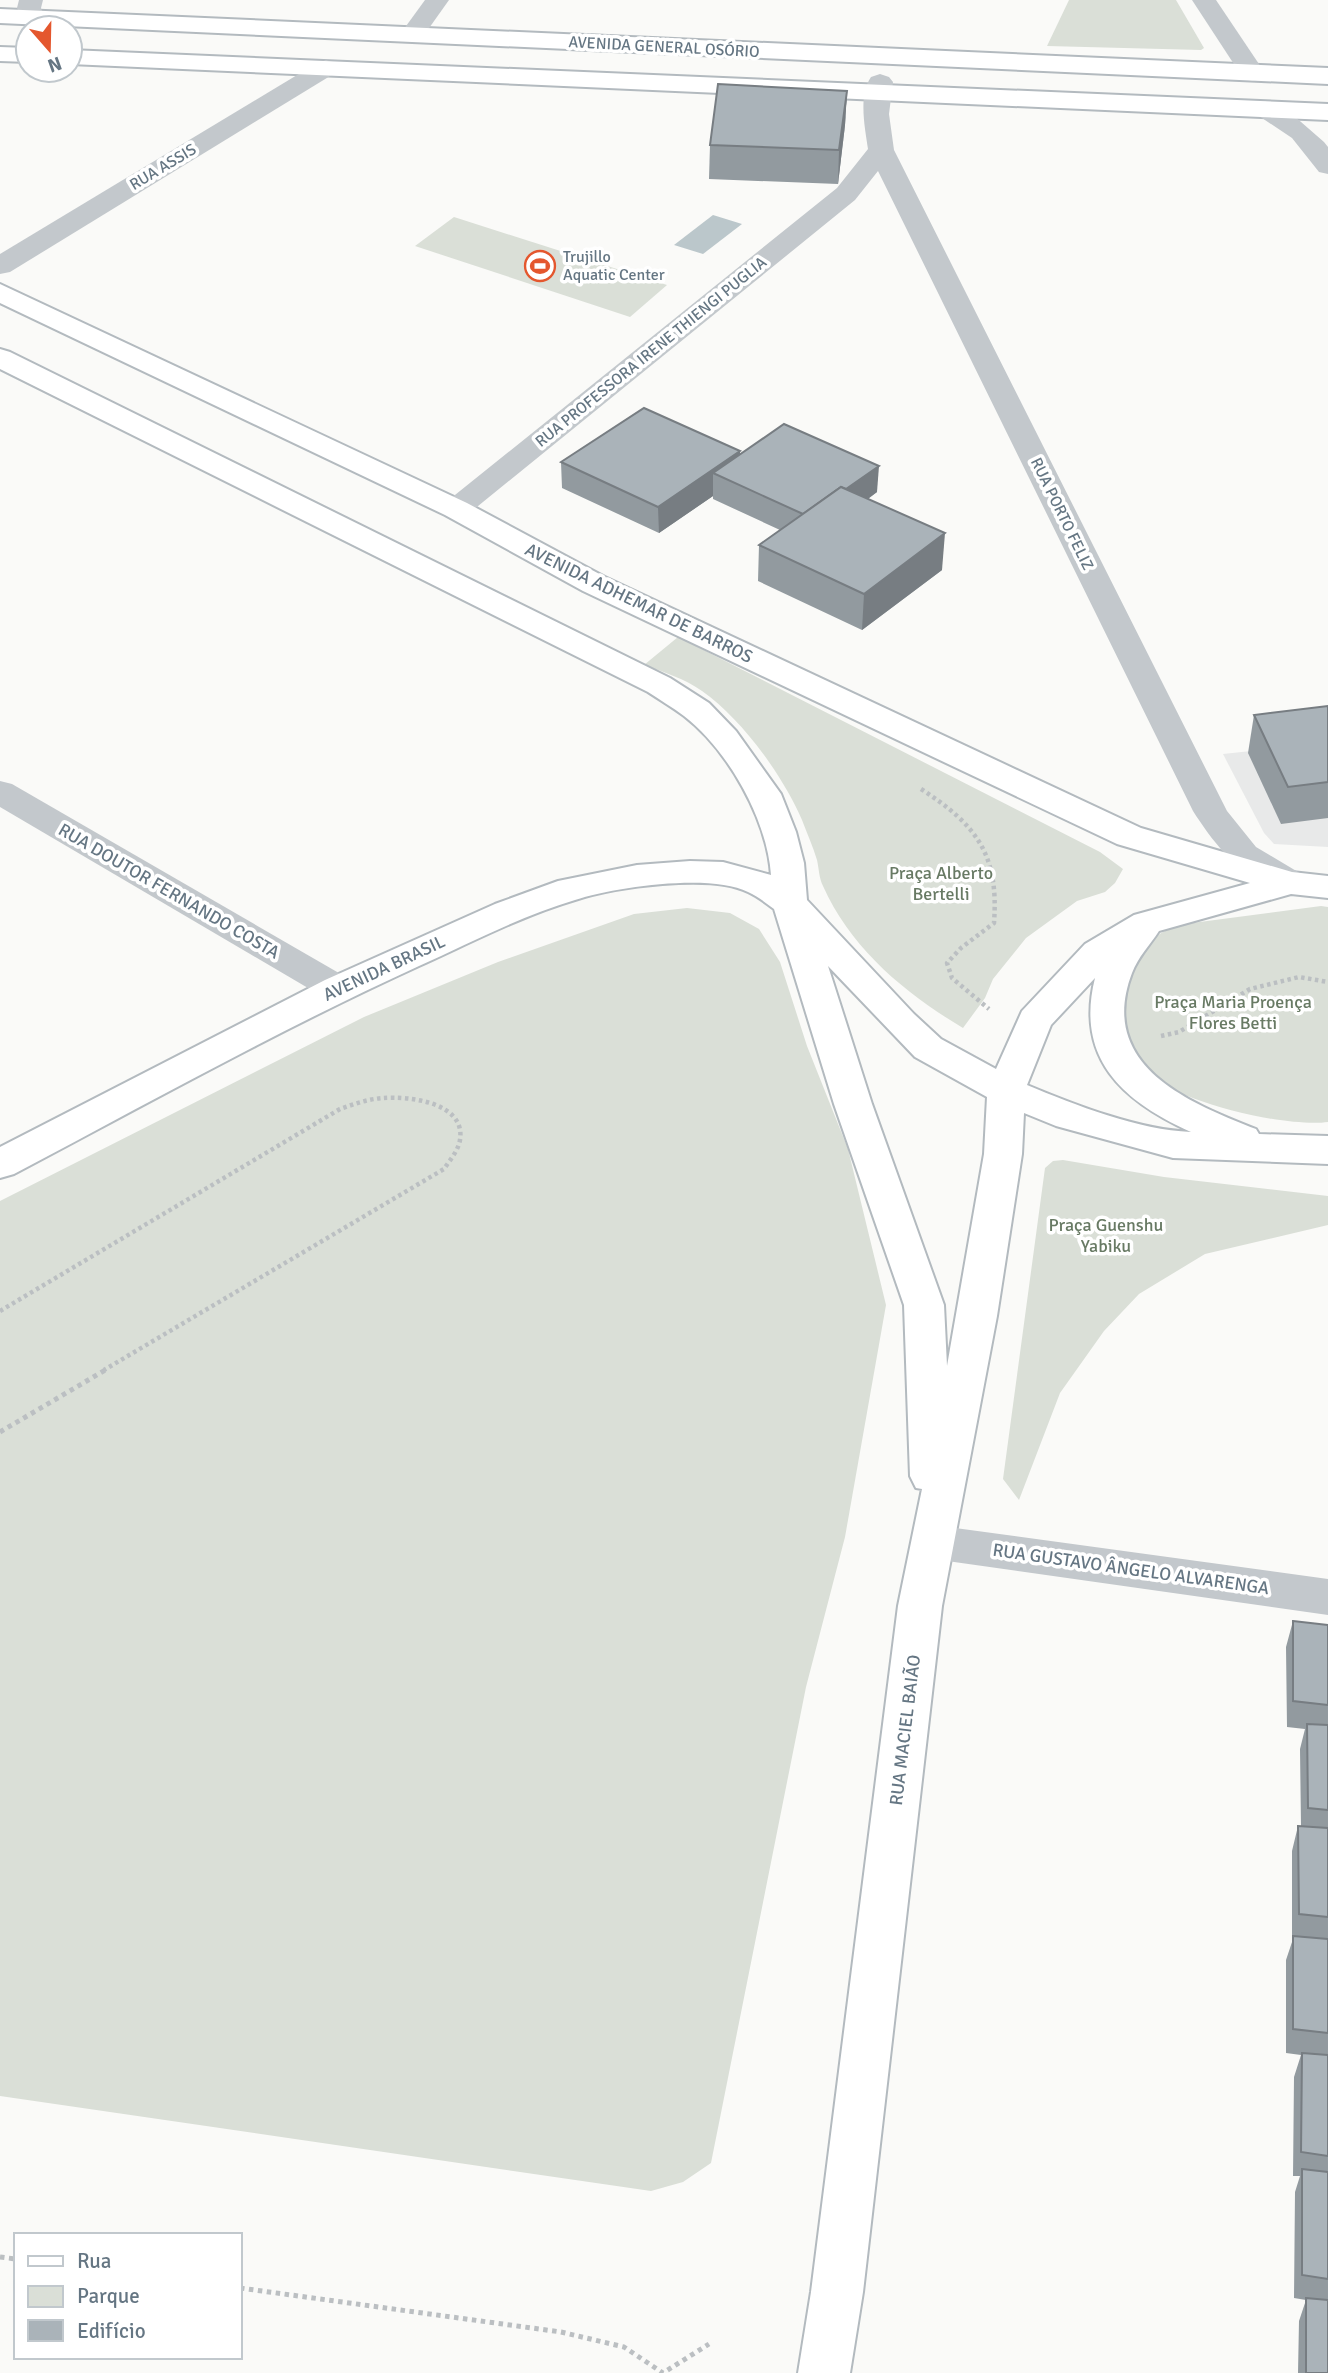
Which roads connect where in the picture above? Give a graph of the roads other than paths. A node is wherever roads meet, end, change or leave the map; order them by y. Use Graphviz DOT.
graph roads {
  1 [pos="437,0"];
  2 [pos="1204,0"];
  3 [pos="31,8"];
  4 [pos="0,16"];
  5 [pos="413,33"];
  6 [pos="850,57"];
  7 [pos="84,58"];
  8 [pos="326,68"];
  9 [pos="1252,73"];
  10 [pos="1328,76"];
  11 [pos="834,88"];
  12 [pos="920,94"];
  13 [pos="878,96"];
  14 [pos="1265,108"];
  15 [pos="1328,112"];
  16 [pos="881,150"];
  17 [pos="1328,166"];
  18 [pos="901,192"];
  19 [pos="846,194"];
  20 [pos="0,266"];
  21 [pos="0,292"];
  22 [pos="0,358"];
  23 [pos="456,509"];
  24 [pos="0,792"];
  25 [pos="1291,883"];
  26 [pos="1328,887"];
  27 [pos="790,903"];
  28 [pos="1146,923"];
  29 [pos="338,989"];
  30 [pos="1006,1091"];
  31 [pos="1314,1150"];
  32 [pos="0,1164"];
  33 [pos="933,1542"];
  34 [pos="1328,1597"];
  35 [pos="824,2373"];
  1 -- 5 [label="street"];
  2 -- 9 [label="street"];
  3 -- 4 [label="main road, AVENIDA GENERAL OSÓRIO"];
  3 -- 5 [label="main road, AVENIDA GENERAL OSÓRIO"];
  5 -- 6 [label="main road, AVENIDA GENERAL OSÓRIO"];
  6 -- 9 [label="main road, AVENIDA GENERAL OSÓRIO"];
  6 -- 11 [label="main road"];
  6 -- 13 [label="main road"];
  7 -- 8 [label="main road, AVENIDA GENERAL OSÓRIO"];
  8 -- 11 [label="main road, AVENIDA GENERAL OSÓRIO"];
  8 -- 20 [label="street, RUA ASSIS"];
  9 -- 10 [label="main road, AVENIDA GENERAL OSÓRIO"];
  11 -- 13 [label="street"];
  12 -- 13 [label="street"];
  12 -- 14 [label="main road"];
  13 -- 16 [label="street, RUA PORTO FELIZ"];
  14 -- 15 [label="main road"];
  14 -- 17 [label="street"];
  16 -- 18 [label="street, RUA PORTO FELIZ"];
  16 -- 19 [label="street, RUA PROFESSORA IRENE THIENGI PUGLIA"];
  18 -- 19 [label="street"];
  18 -- 25 [label="street, RUA PORTO FELIZ"];
  19 -- 23 [label="street, RUA PROFESSORA IRENE THIENGI PUGLIA"];
  21 -- 23 [label="main road, AVENIDA ADHEMAR DE BARROS"];
  22 -- 27 [label="main road"];
  23 -- 25 [label="main road, AVENIDA ADHEMAR DE BARROS"];
  24 -- 29 [label="street, RUA DOUTOR FERNANDO COSTA"];
  25 -- 26 [label="main road"];
  25 -- 28 [label="main road"];
  27 -- 29 [label="main road, AVENIDA BRASIL"];
  27 -- 30 [label="main road"];
  27 -- 33 [label="main road"];
  28 -- 30 [label="main road"];
  28 -- 31 [label="main road"];
  29 -- 32 [label="main road, AVENIDA BRASIL"];
  30 -- 31 [label="main road"];
  30 -- 33 [label="main road, RUA MACIEL BAIÃO"];
  33 -- 34 [label="street, RUA GUSTAVO ÂNGELO ALVARENGA"];
  33 -- 35 [label="main road, RUA MACIEL BAIÃO"];
}
